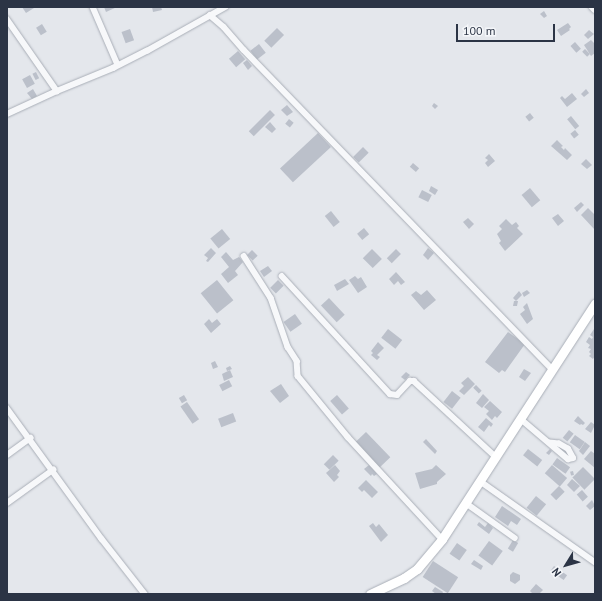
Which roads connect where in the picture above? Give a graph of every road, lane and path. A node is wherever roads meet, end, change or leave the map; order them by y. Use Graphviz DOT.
graph roads {
  1 [pos="93,7"];
  2 [pos="225,7"];
  3 [pos="592,7"];
  4 [pos="595,10"];
  5 [pos="210,15"];
  6 [pos="7,19"];
  7 [pos="118,65"];
  8 [pos="57,90"];
  9 [pos="7,114"];
  10 [pos="244,256"];
  11 [pos="282,276"];
  12 [pos="595,303"];
  13 [pos="552,370"];
  14 [pos="7,408"];
  15 [pos="521,419"];
  16 [pos="30,438"];
  17 [pos="550,443"];
  18 [pos="7,455"];
  19 [pos="496,457"];
  20 [pos="53,470"];
  21 [pos="480,480"];
  22 [pos="7,503"];
  23 [pos="466,503"];
  24 [pos="515,538"];
  25 [pos="442,539"];
  26 [pos="595,562"];
  27 [pos="145,594"];
  28 [pos="370,594"];
  1 -- 7 [label="street"];
  2 -- 5 [label="street"];
  3 -- 4 [label="street"];
  5 -- 7 [label="street"];
  5 -- 13 [label="street"];
  6 -- 8 [label="street"];
  7 -- 8 [label="street"];
  8 -- 9 [label="street"];
  10 -- 25 [label="street"];
  11 -- 19 [label="street"];
  12 -- 13 [label="main road"];
  13 -- 15 [label="main road"];
  14 -- 16 [label="street"];
  15 -- 17 [label="street"];
  15 -- 19 [label="main road"];
  16 -- 18 [label="street"];
  16 -- 20 [label="street"];
  19 -- 21 [label="main road"];
  20 -- 22 [label="street"];
  20 -- 27 [label="street"];
  21 -- 23 [label="main road"];
  21 -- 26 [label="street"];
  23 -- 24 [label="street"];
  23 -- 25 [label="main road"];
  25 -- 28 [label="main road"];
}
